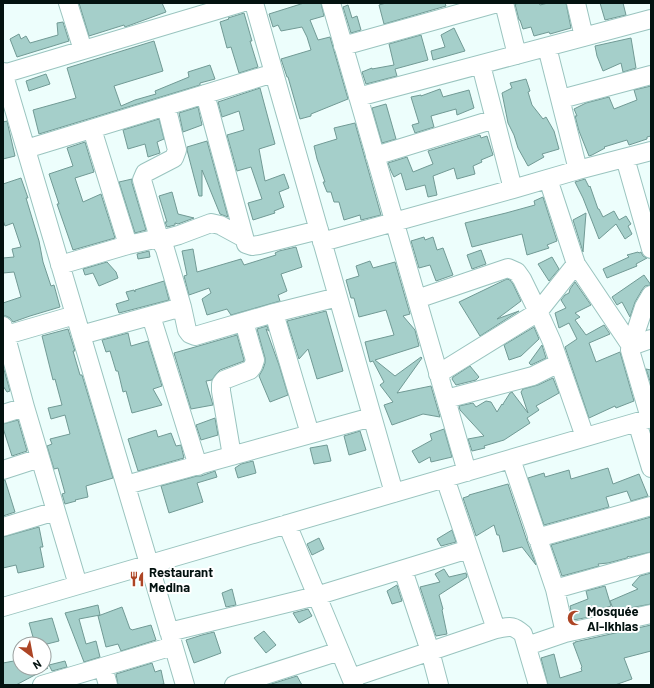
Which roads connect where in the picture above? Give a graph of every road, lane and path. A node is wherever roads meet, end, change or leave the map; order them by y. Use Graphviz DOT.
graph roads {
  1 [pos="68,3"];
  2 [pos="242,3"];
  3 [pos="254,3"];
  4 [pos="331,3"];
  5 [pos="497,3"];
  6 [pos="504,3"];
  7 [pos="576,3"];
  8 [pos="199,9"];
  9 [pos="651,19"];
  10 [pos="584,37"];
  11 [pos="343,46"];
  12 [pos="547,47"];
  13 [pos="83,50"];
  14 [pos="517,55"];
  15 [pos="482,65"];
  16 [pos="3,73"];
  17 [pos="274,73"];
  18 [pos="651,75"];
  19 [pos="205,94"];
  20 [pos="358,97"];
  21 [pos="560,99"];
  22 [pos="166,106"];
  23 [pos="495,118"];
  24 [pos="92,129"];
  25 [pos="26,149"];
  26 [pos="651,151"];
  27 [pos="375,156"];
  28 [pos="625,158"];
  29 [pos="578,170"];
  30 [pos="548,179"];
  31 [pos="513,189"];
  32 [pos="395,222"];
  33 [pos="648,228"];
  34 [pos="321,236"];
  35 [pos="159,238"];
  36 [pos="244,238"];
  37 [pos="128,245"];
  38 [pos="651,249"];
  39 [pos="60,264"];
  40 [pos="576,264"];
  41 [pos="651,295"];
  42 [pos="338,297"];
  43 [pos="417,299"];
  44 [pos="182,307"];
  45 [pos="538,312"];
  46 [pos="274,313"];
  47 [pos="75,315"];
  48 [pos="151,316"];
  49 [pos="244,322"];
  50 [pos="4,332"];
  51 [pos="81,335"];
  52 [pos="651,339"];
  53 [pos="631,346"];
  54 [pos="559,363"];
  55 [pos="438,374"];
  56 [pos="446,399"];
  57 [pos="25,407"];
  58 [pos="3,414"];
  59 [pos="372,417"];
  60 [pos="646,419"];
  61 [pos="310,434"];
  62 [pos="585,437"];
  63 [pos="232,456"];
  64 [pos="40,458"];
  65 [pos="510,459"];
  66 [pos="198,466"];
  67 [pos="651,468"];
  68 [pos="3,470"];
  69 [pos="467,472"];
  70 [pos="446,478"];
  71 [pos="126,485"];
  72 [pos="394,493"];
  73 [pos="651,506"];
  74 [pos="56,510"];
  75 [pos="287,524"];
  76 [pos="3,527"];
  77 [pos="538,538"];
  78 [pos="469,549"];
  79 [pos="651,562"];
  80 [pos="149,564"];
  81 [pos="402,570"];
  82 [pos="78,585"];
  83 [pos="555,589"];
  84 [pos="316,596"];
  85 [pos="3,607"];
  86 [pos="651,614"];
  87 [pos="496,629"];
  88 [pos="565,633"];
  89 [pos="171,639"];
  90 [pos="527,646"];
  91 [pos="340,651"];
  92 [pos="430,651"];
  93 [pos="103,667"];
  94 [pos="352,682"];
  95 [pos="48,684"];
  96 [pos="108,685"];
  97 [pos="185,685"];
  98 [pos="234,685"];
  99 [pos="439,685"];
  100 [pos="538,685"];
  1 -- 13 [label="street"];
  2 -- 8 [label="street"];
  3 -- 17 [label="street"];
  4 -- 11 [label="street"];
  5 -- 11 [label="street"];
  6 -- 14 [label="street"];
  7 -- 10 [label="street"];
  8 -- 13 [label="street"];
  9 -- 10 [label="street"];
  10 -- 12 [label="street"];
  11 -- 20 [label="street"];
  12 -- 14 [label="street"];
  12 -- 21 [label="street"];
  13 -- 16 [label="street"];
  14 -- 15 [label="street"];
  15 -- 20 [label="street"];
  15 -- 23 [label="street"];
  16 -- 25 [label="street"];
  17 -- 19 [label="street"];
  17 -- 34 [label="street"];
  18 -- 21 [label="street"];
  19 -- 22 [label="street"];
  19 -- 36 [label="street"];
  20 -- 27 [label="street"];
  21 -- 29 [label="street"];
  22 -- 24 [label="street"];
  22 -- 35 [label="street"];
  23 -- 27 [label="street"];
  23 -- 31 [label="street"];
  24 -- 25 [label="street"];
  24 -- 37 [label="street"];
  25 -- 39 [label="street"];
  26 -- 28 [label="street"];
  27 -- 32 [label="street"];
  28 -- 29 [label="street"];
  28 -- 33 [label="street"];
  29 -- 30 [label="street"];
  30 -- 31 [label="street"];
  30 -- 40 [label="street"];
  31 -- 32 [label="street"];
  32 -- 34 [label="street"];
  32 -- 43 [label="street"];
  33 -- 38 [label="street"];
  34 -- 36 [label="street"];
  34 -- 42 [label="street"];
  35 -- 36 [label="street"];
  35 -- 37 [label="street"];
  35 -- 44 [label="street"];
  37 -- 39 [label="street"];
  39 -- 47 [label="street"];
  40 -- 45 [label="street"];
  40 -- 53 [label="street"];
  41 -- 53 [label="street"];
  42 -- 46 [label="street"];
  42 -- 59 [label="street"];
  43 -- 45 [label="street"];
  43 -- 55 [label="street"];
  44 -- 48 [label="street"];
  44 -- 49 [label="street"];
  45 -- 54 [label="street"];
  45 -- 55 [label="street"];
  46 -- 49 [label="street"];
  46 -- 61 [label="street"];
  47 -- 50 [label="street"];
  47 -- 51 [label="street"];
  48 -- 51 [label="street"];
  48 -- 66 [label="street"];
  49 -- 63 [label="street"];
  50 -- 57 [label="street"];
  51 -- 71 [label="street"];
  52 -- 53 [label="street"];
  53 -- 60 [label="street"];
  54 -- 56 [label="street"];
  54 -- 62 [label="street"];
  55 -- 56 [label="street"];
  56 -- 69 [label="street"];
  57 -- 58 [label="street"];
  57 -- 64 [label="street"];
  59 -- 61 [label="street"];
  59 -- 72 [label="street"];
  60 -- 62 [label="street"];
  60 -- 67 [label="street"];
  61 -- 63 [label="street"];
  62 -- 65 [label="street"];
  63 -- 66 [label="street"];
  64 -- 68 [label="street"];
  64 -- 74 [label="street"];
  65 -- 69 [label="street"];
  65 -- 77 [label="street"];
  66 -- 71 [label="street"];
  69 -- 70 [label="street"];
  70 -- 72 [label="street"];
  70 -- 78 [label="street"];
  71 -- 80 [label="street"];
  72 -- 75 [label="street"];
  73 -- 77 [label="street"];
  74 -- 76 [label="street"];
  74 -- 82 [label="street"];
  75 -- 80 [label="street"];
  75 -- 84 [label="street"];
  77 -- 83 [label="street"];
  78 -- 81 [label="street"];
  78 -- 87 [label="street"];
  79 -- 83 [label="street"];
  80 -- 82 [label="street"];
  80 -- 89 [label="street"];
  81 -- 84 [label="street"];
  81 -- 92 [label="street"];
  82 -- 85 [label="street"];
  83 -- 88 [label="street"];
  84 -- 89 [label="street"];
  84 -- 91 [label="street"];
  86 -- 88 [label="street"];
  87 -- 90 [label="street"];
  87 -- 92 [label="street"];
  88 -- 90 [label="street"];
  89 -- 93 [label="street"];
  89 -- 97 [label="street"];
  90 -- 100 [label="street"];
  91 -- 94 [label="street"];
  91 -- 98 [label="street"];
  92 -- 94 [label="street"];
  92 -- 99 [label="street"];
  93 -- 95 [label="street"];
  93 -- 96 [label="street"];
}
